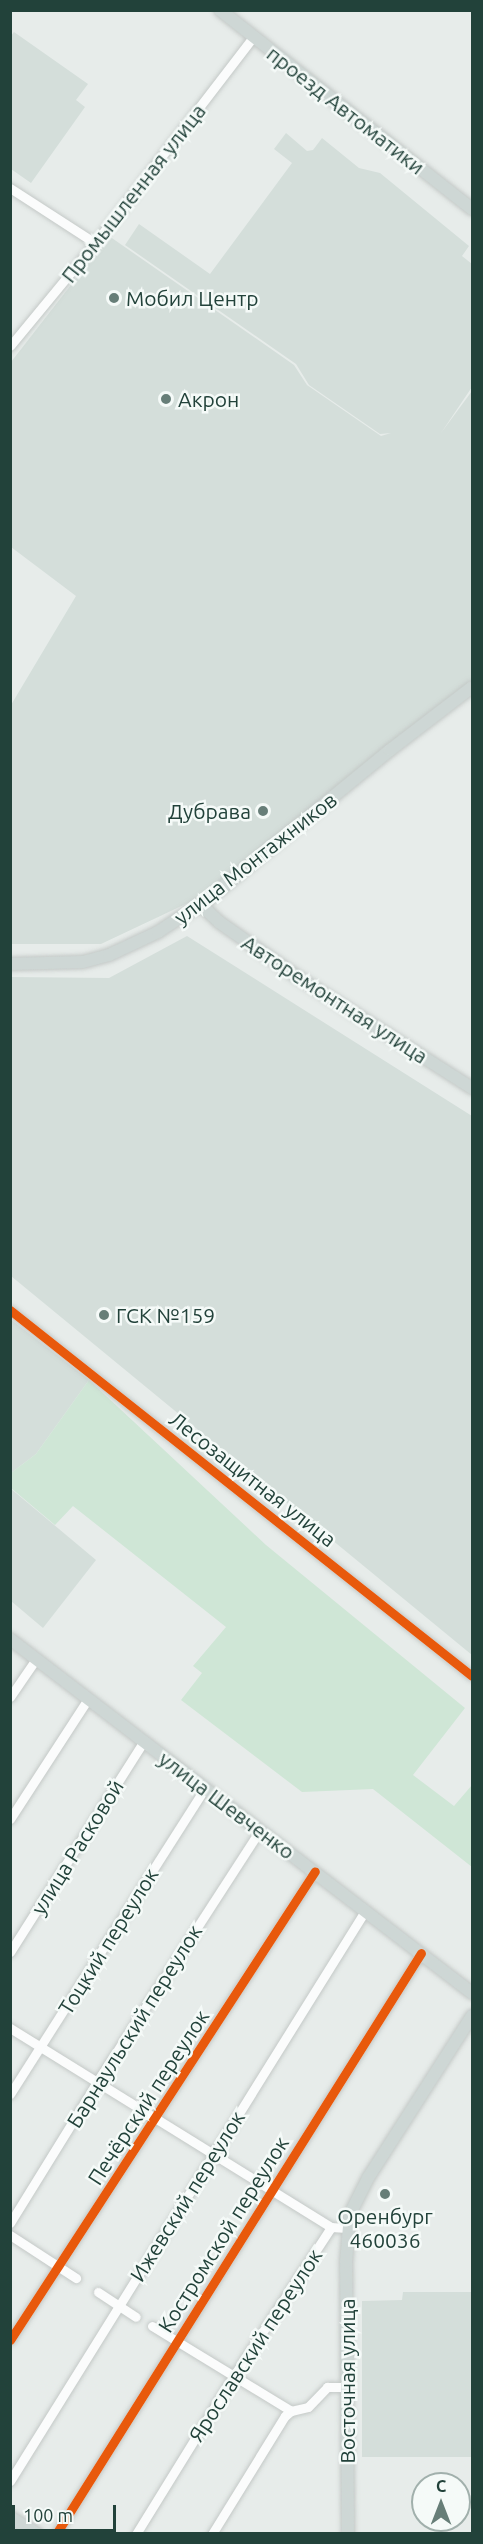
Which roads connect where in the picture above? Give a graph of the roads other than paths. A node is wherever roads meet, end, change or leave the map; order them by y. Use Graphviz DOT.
graph roads {
  1 [pos="220,10"];
  2 [pos="254,37"];
  3 [pos="10,188"];
  4 [pos="472,209"];
  5 [pos="95,243"];
  6 [pos="10,346"];
  7 [pos="472,687"];
  8 [pos="201,905"];
  9 [pos="10,964"];
  10 [pos="472,1088"];
  11 [pos="10,1310"];
  12 [pos="10,1639"];
  13 [pos="36,1659"];
  14 [pos="472,1676"];
  15 [pos="10,1697"];
  16 [pos="88,1699"];
  17 [pos="144,1741"];
  18 [pos="205,1788"];
  19 [pos="10,1819"];
  20 [pos="260,1830"];
  21 [pos="315,1871"];
  22 [pos="365,1911"];
  23 [pos="10,1952"];
  24 [pos="420,1953"];
  25 [pos="472,1994"];
  26 [pos="472,2016"];
  27 [pos="10,2028"];
  28 [pos="40,2047"];
  29 [pos="97,2082"];
  30 [pos="10,2094"];
  31 [pos="156,2118"];
  32 [pos="214,2154"];
  33 [pos="272,2191"];
  34 [pos="10,2223"];
  35 [pos="331,2227"];
  36 [pos="347,2228"];
  37 [pos="10,2235"];
  38 [pos="59,2267"];
  39 [pos="76,2278"];
  40 [pos="98,2292"];
  41 [pos="118,2306"];
  42 [pos="136,2317"];
  43 [pos="152,2326"];
  44 [pos="10,2340"];
  45 [pos="177,2340"];
  46 [pos="233,2377"];
  47 [pos="346,2386"];
  48 [pos="291,2411"];
  49 [pos="10,2481"];
  50 [pos="10,2517"];
  51 [pos="37,2534"];
  52 [pos="56,2534"];
  53 [pos="136,2534"];
  54 [pos="212,2534"];
  55 [pos="348,2534"];
  1 -- 2 [label="main road, проезд Автоматики"];
  2 -- 4 [label="main road, проезд Автоматики"];
  2 -- 5 [label="street, Промышленная улица"];
  3 -- 5 [label="street"];
  5 -- 6 [label="street, Промышленная улица"];
  7 -- 8 [label="main road, улица Монтажников"];
  8 -- 9 [label="main road, улица Монтажников"];
  8 -- 10 [label="main road, Авторемонтная улица"];
  11 -- 14 [label="street, Лесозащитная улица"];
  12 -- 13 [label="main road, улица Шевченко"];
  13 -- 15 [label="street"];
  13 -- 16 [label="main road, улица Шевченко"];
  16 -- 17 [label="main road, улица Шевченко"];
  16 -- 19 [label="street"];
  17 -- 18 [label="main road, улица Шевченко"];
  17 -- 23 [label="street, улица Расковой"];
  18 -- 20 [label="main road, улица Шевченко"];
  18 -- 28 [label="street, Тоцкий переулок"];
  20 -- 21 [label="main road, улица Шевченко"];
  20 -- 29 [label="street, Барнаульский переулок"];
  21 -- 22 [label="main road, улица Шевченко"];
  21 -- 31 [label="street, Печёрский переулок"];
  22 -- 24 [label="main road, улица Шевченко"];
  22 -- 32 [label="street, Ижевский переулок"];
  24 -- 25 [label="main road, улица Шевченко"];
  24 -- 33 [label="street, Костромской переулок"];
  26 -- 36 [label="main road"];
  27 -- 28 [label="street"];
  28 -- 29 [label="street"];
  28 -- 30 [label="street, Тоцкий переулок"];
  29 -- 31 [label="street"];
  29 -- 34 [label="street, Барнаульский переулок"];
  31 -- 32 [label="street"];
  31 -- 38 [label="street, Печёрский переулок"];
  32 -- 33 [label="street"];
  32 -- 41 [label="street, Ижевский переулок"];
  33 -- 35 [label="street"];
  33 -- 45 [label="street, Костромской переулок"];
  35 -- 36 [label="street, Ярославский переулок"];
  35 -- 46 [label="street, Ярославский переулок"];
  36 -- 47 [label="main road, Восточная улица"];
  37 -- 38 [label="street"];
  38 -- 39 [label="street"];
  38 -- 44 [label="street, Печёрский переулок"];
  40 -- 41 [label="street"];
  41 -- 42 [label="street"];
  41 -- 49 [label="street, Ижевский переулок"];
  43 -- 45 [label="street"];
  45 -- 46 [label="street"];
  45 -- 52 [label="street, Костромской переулок"];
  46 -- 48 [label="street"];
  46 -- 53 [label="street, Ярославский переулок"];
  47 -- 48 [label="street"];
  47 -- 55 [label="main road, Восточная улица"];
  48 -- 54 [label="street"];
  50 -- 51 [label="main road"];
}
